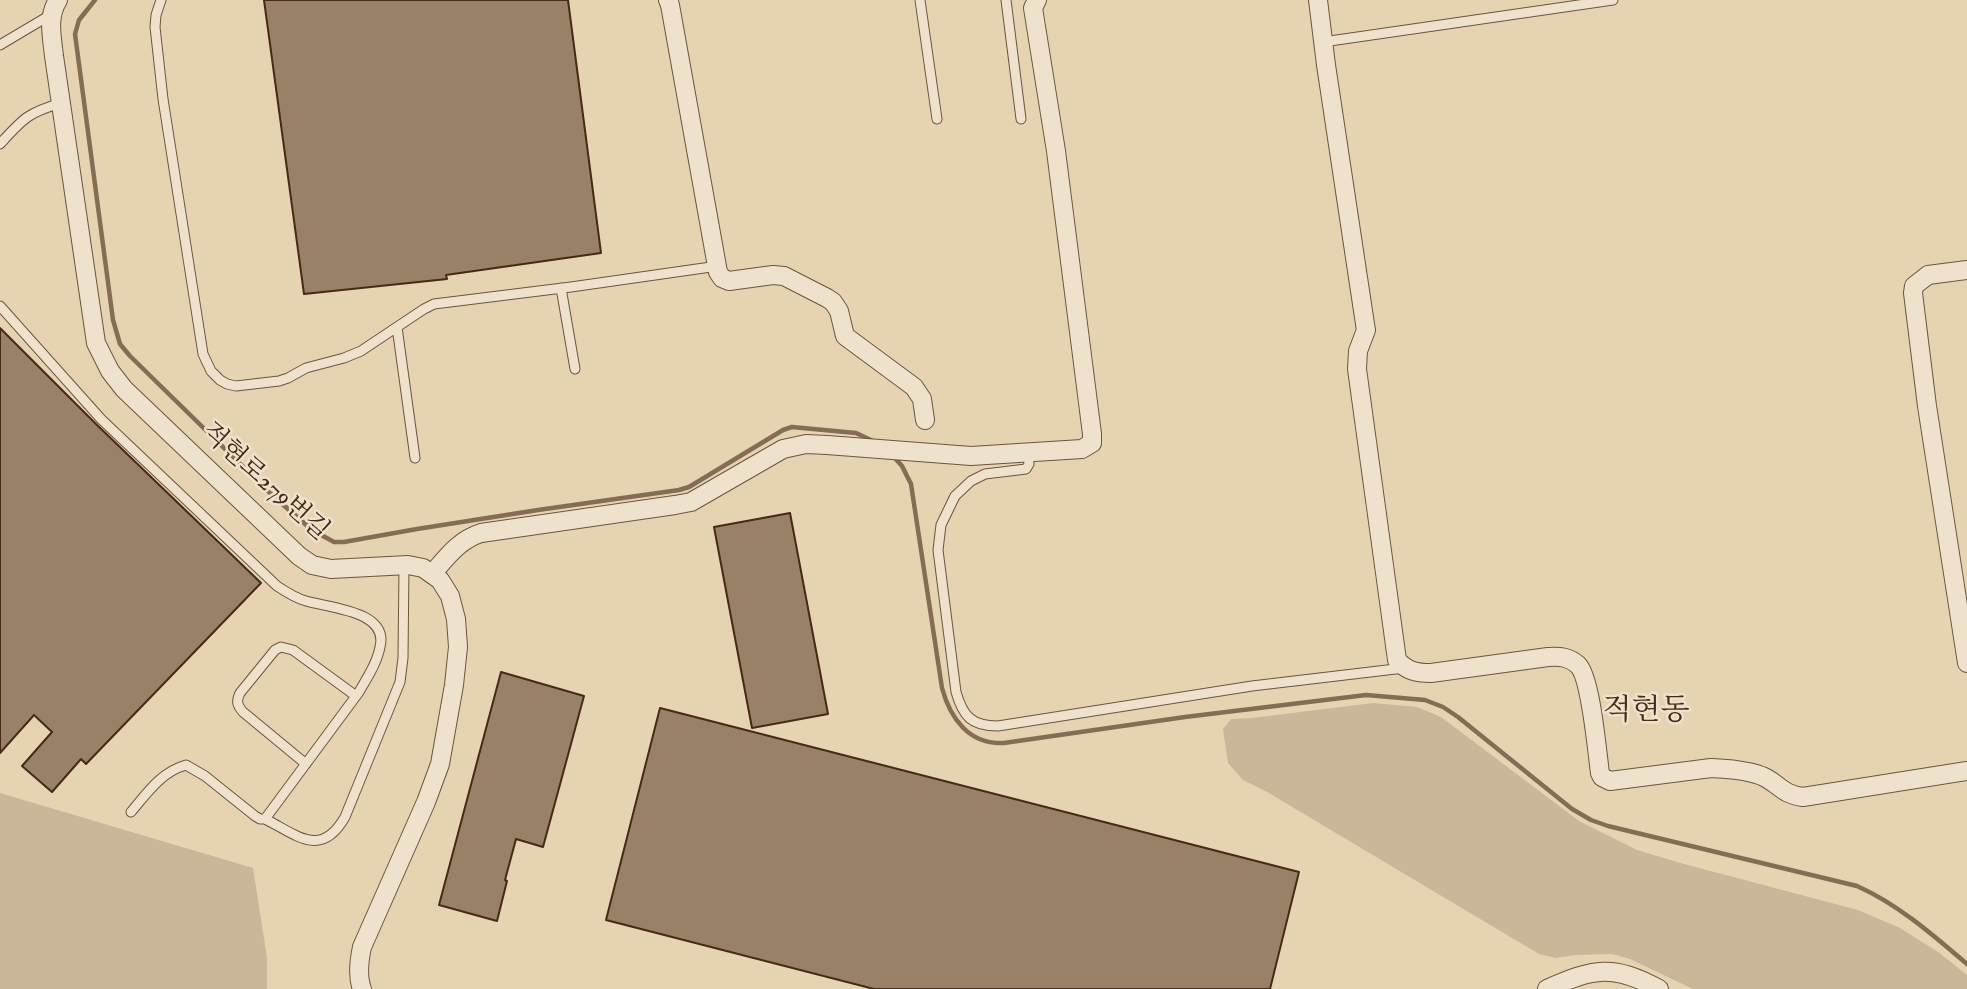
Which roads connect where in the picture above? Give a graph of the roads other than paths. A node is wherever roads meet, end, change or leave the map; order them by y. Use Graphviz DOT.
graph roads {
  1 [pos="161,0"];
  2 [pos="920,0"];
  3 [pos="1006,0"];
  4 [pos="1037,0"];
  5 [pos="1318,0"];
  6 [pos="1613,0"];
  7 [pos="669,2"];
  8 [pos="55,7"];
  9 [pos="1323,43"];
  10 [pos="0,45"];
  11 [pos="61,103"];
  12 [pos="937,119"];
  13 [pos="1021,120"];
  14 [pos="0,144"];
  15 [pos="718,266"];
  16 [pos="1967,270"];
  17 [pos="561,289"];
  18 [pos="0,306"];
  19 [pos="397,327"];
  20 [pos="575,369"];
  21 [pos="926,420"];
  22 [pos="1028,453"];
  23 [pos="415,458"];
  24 [pos="404,565"];
  25 [pos="432,574"];
  26 [pos="1967,663"];
  27 [pos="1404,668"];
  28 [pos="356,696"];
  29 [pos="306,764"];
  30 [pos="1967,771"];
  31 [pos="131,812"];
  32 [pos="265,818"];
  33 [pos="362,989"];
  34 [pos="1547,989"];
  35 [pos="1659,989"];
  1 -- 19 [label="lane"];
  2 -- 12 [label="lane"];
  3 -- 13 [label="lane"];
  4 -- 22 [label="street"];
  5 -- 9 [label="street"];
  6 -- 9 [label="lane"];
  7 -- 15 [label="street"];
  8 -- 10 [label="lane"];
  8 -- 11 [label="street, 적현로279번길"];
  9 -- 27 [label="street"];
  11 -- 14 [label="lane"];
  11 -- 24 [label="street, 적현로279번길"];
  15 -- 17 [label="lane"];
  15 -- 21 [label="street"];
  16 -- 26 [label="street"];
  17 -- 19 [label="lane"];
  17 -- 20 [label="lane"];
  18 -- 28 [label="lane"];
  19 -- 23 [label="lane"];
  22 -- 25 [label="street"];
  22 -- 27 [label="lane"];
  24 -- 25 [label="street, 적현로279번길"];
  24 -- 32 [label="lane"];
  25 -- 33 [label="street"];
  27 -- 30 [label="street"];
  28 -- 29 [label="lane"];
  28 -- 29 [label="lane"];
  29 -- 32 [label="lane"];
  31 -- 32 [label="lane"];
  34 -- 35 [label="street"];
}
